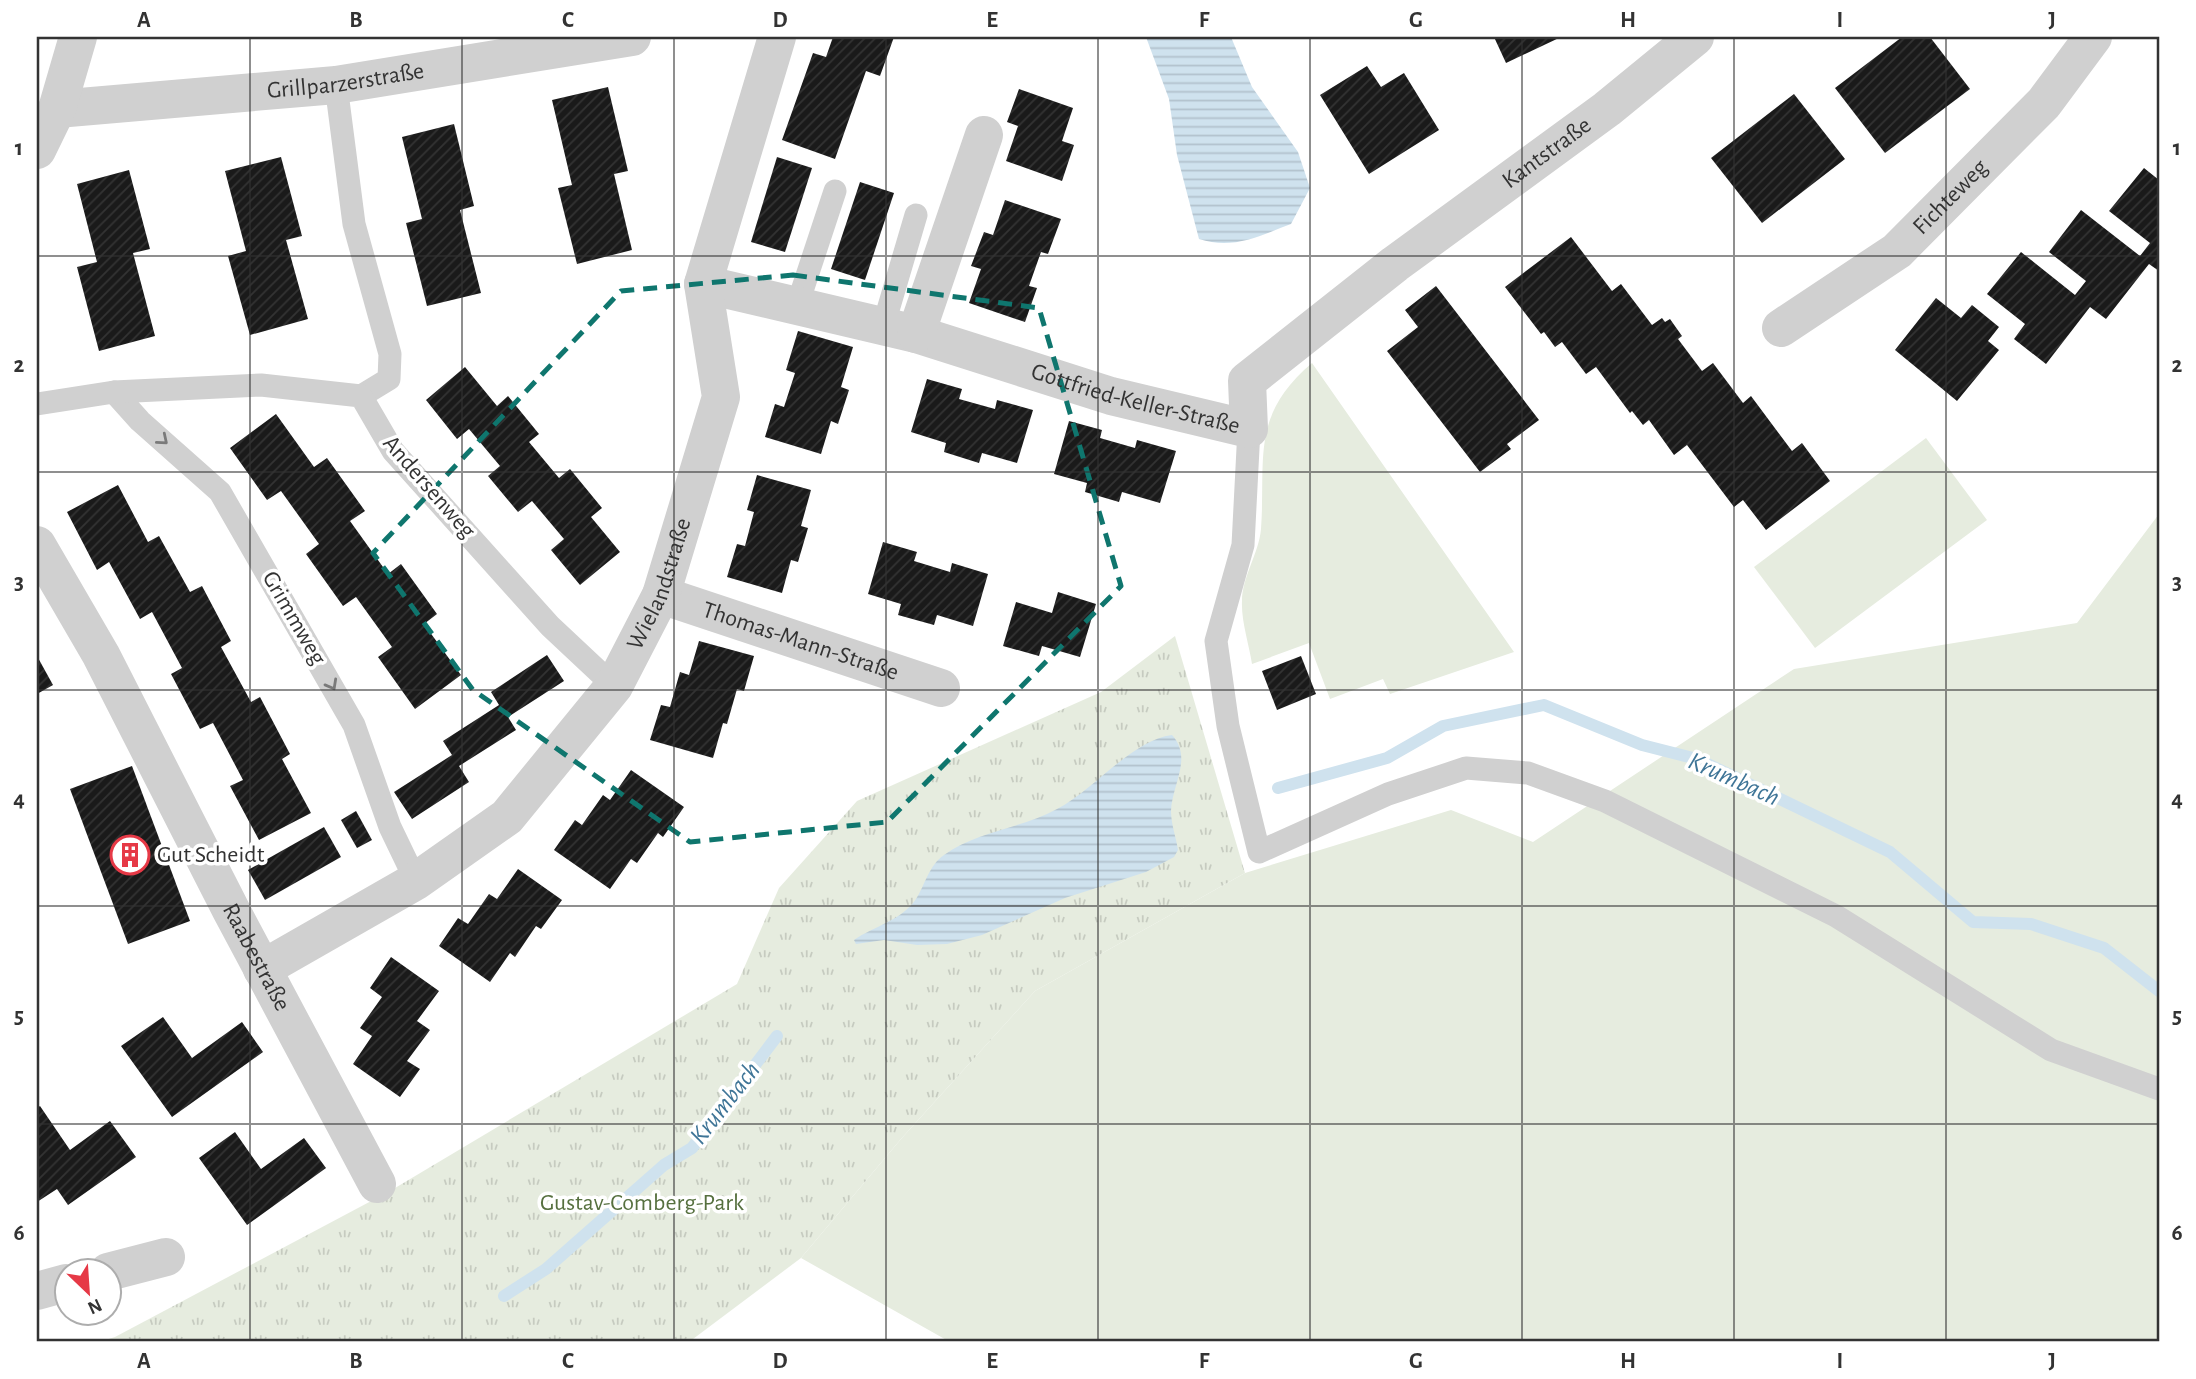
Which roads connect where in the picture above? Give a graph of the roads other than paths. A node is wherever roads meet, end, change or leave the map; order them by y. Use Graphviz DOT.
graph roads {
  1 [pos="78,37"];
  2 [pos="632,37"];
  3 [pos="777,37"];
  4 [pos="1695,37"];
  5 [pos="2093,37"];
  6 [pos="522,45"];
  7 [pos="336,85"];
  8 [pos="57,109"];
  9 [pos="984,135"];
  10 [pos="37,150"];
  11 [pos="835,191"];
  12 [pos="916,215"];
  13 [pos="1395,264"];
  14 [pos="703,284"];
  15 [pos="797,306"];
  16 [pos="1781,328"];
  17 [pos="899,330"];
  18 [pos="114,393"];
  19 [pos="361,396"];
  20 [pos="37,404"];
  21 [pos="1248,429"];
  22 [pos="37,545"];
  23 [pos="661,595"];
  24 [pos="614,686"];
  25 [pos="941,688"];
  26 [pos="416,881"];
  27 [pos="262,968"];
  28 [pos="2159,1088"];
  29 [pos="377,1184"];
  30 [pos="166,1257"];
  31 [pos="122,1268"];
  1 -- 8 [label="street"];
  2 -- 6 [label="street, Grillparzerstraße"];
  3 -- 14 [label="street, Wielandstraße"];
  4 -- 13 [label="street, Kantstraße"];
  5 -- 16 [label="street, Fichteweg"];
  6 -- 7 [label="street, Grillparzerstraße"];
  7 -- 8 [label="street, Grillparzerstraße"];
  7 -- 19 [label="lane"];
  8 -- 10 [label="street"];
  9 -- 17 [label="street"];
  11 -- 15 [label="lane"];
  12 -- 17 [label="lane"];
  13 -- 21 [label="street, Gottfried-Keller-Straße"];
  14 -- 15 [label="street, Gottfried-Keller-Straße"];
  14 -- 23 [label="street, Wielandstraße"];
  15 -- 17 [label="street, Gottfried-Keller-Straße"];
  17 -- 21 [label="street, Gottfried-Keller-Straße"];
  18 -- 19 [label="lane"];
  18 -- 20 [label="lane"];
  18 -- 26 [label="lane, Grimmweg, one-way"];
  19 -- 24 [label="lane, Andersenweg"];
  21 -- 28 [label="lane"];
  22 -- 27 [label="street, Raabestraße"];
  23 -- 24 [label="street, Wielandstraße"];
  23 -- 25 [label="street, Thomas-Mann-Straße"];
  24 -- 26 [label="street, Wielandstraße"];
  26 -- 27 [label="street, Wielandstraße"];
  27 -- 29 [label="street, Raabestraße"];
  30 -- 31 [label="street"];
}
